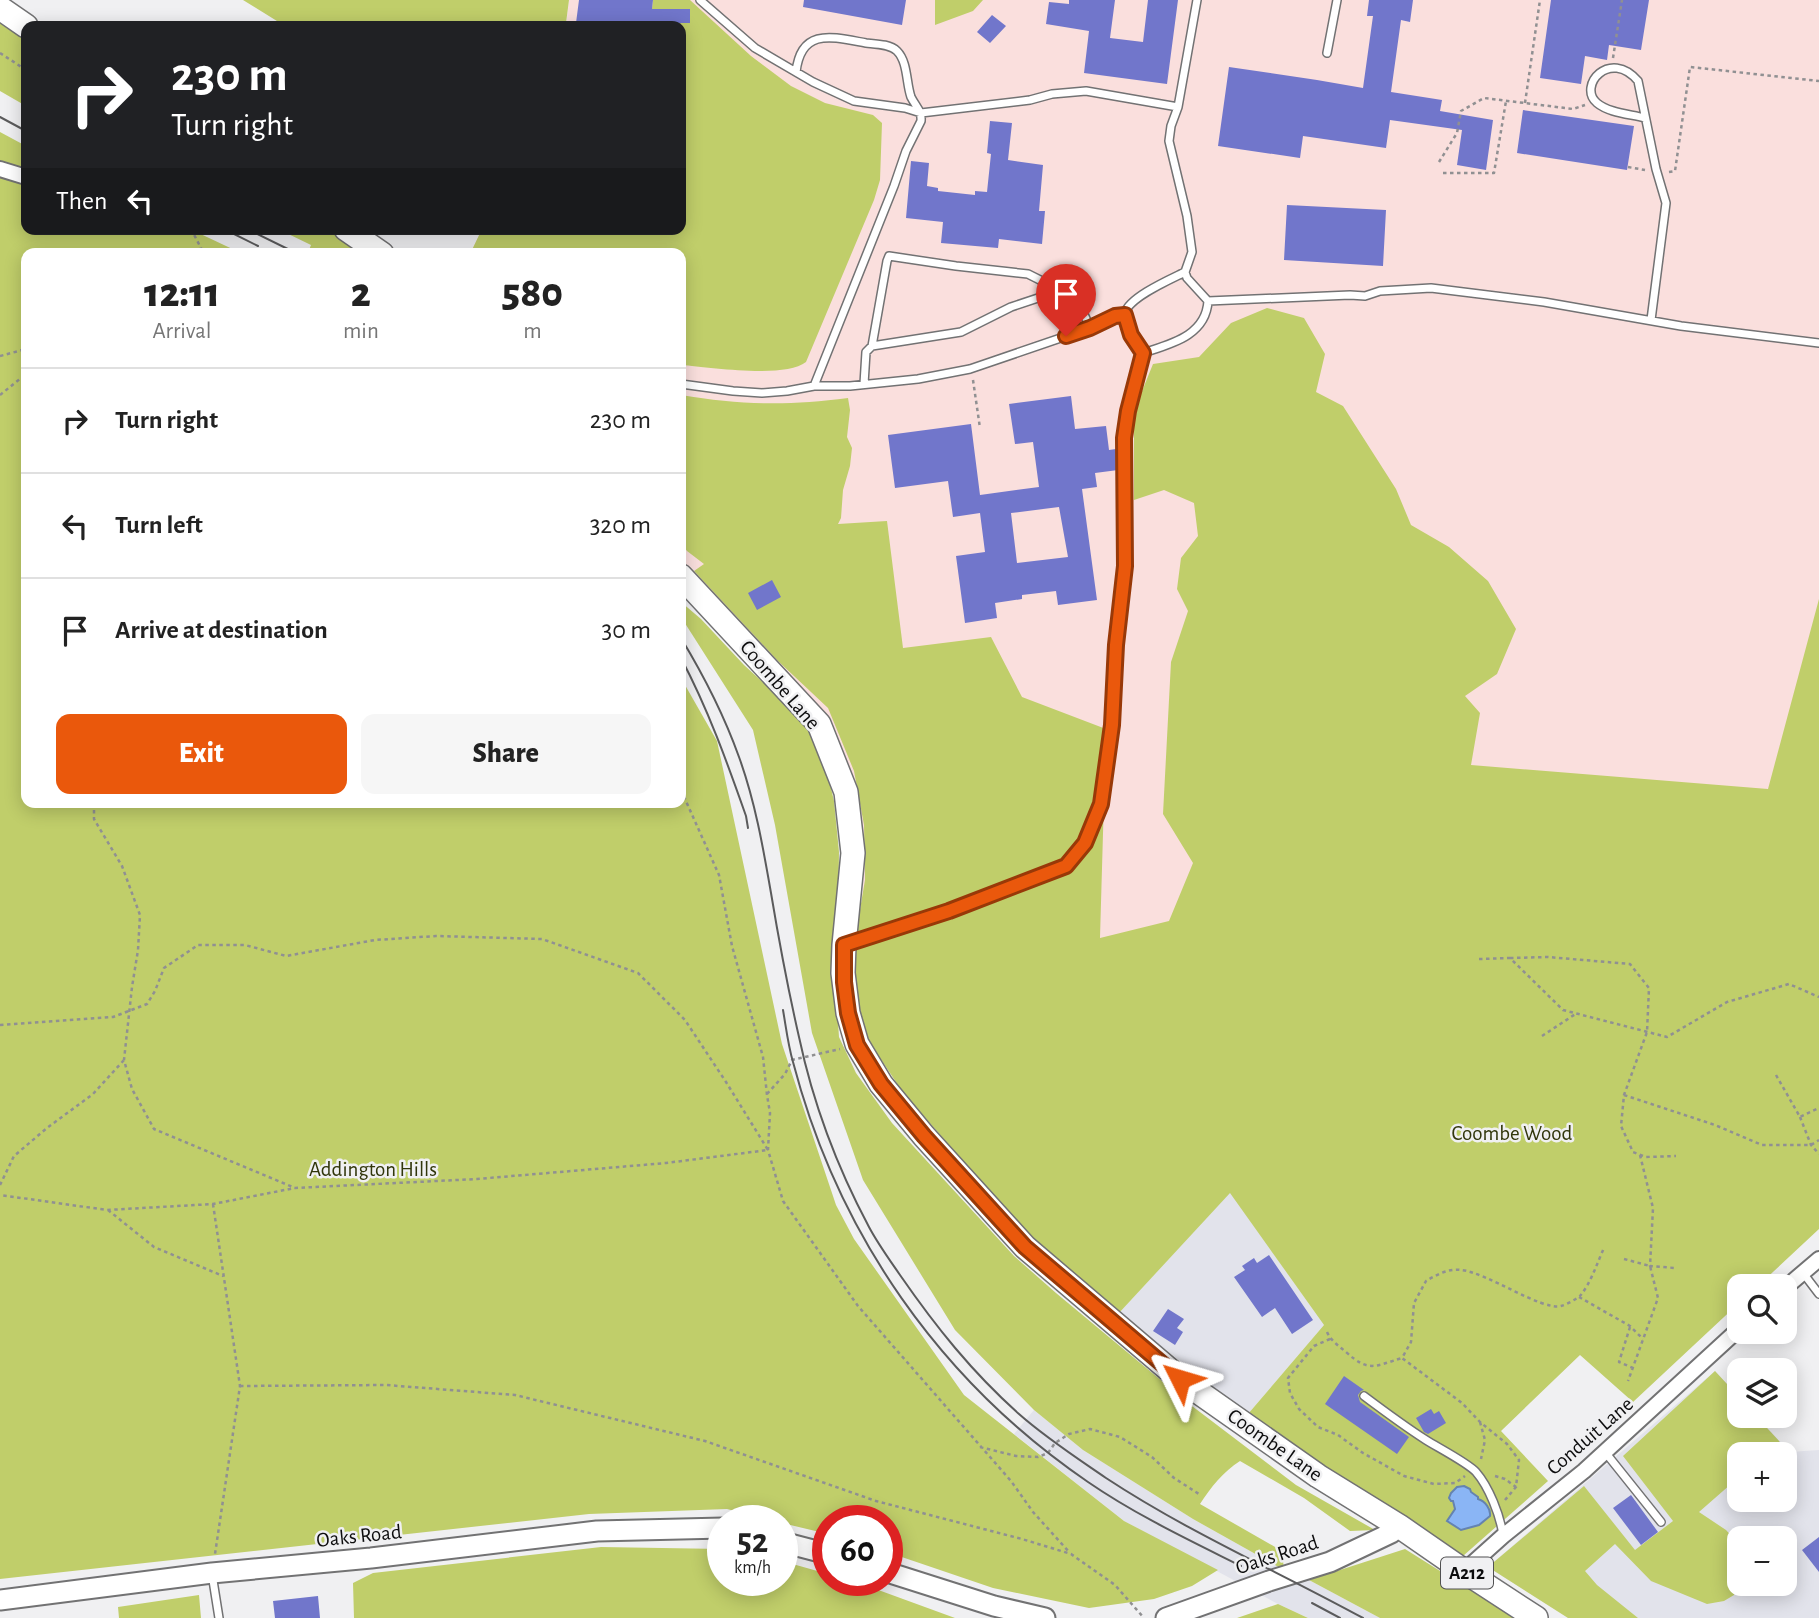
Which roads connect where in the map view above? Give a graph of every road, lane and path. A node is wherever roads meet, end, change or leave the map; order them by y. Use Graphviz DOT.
graph roads {
  1 [pos="700,0"];
  2 [pos="1197,0"];
  3 [pos="1337,0"];
  4 [pos="1540,0"];
  5 [pos="1622,0"];
  6 [pos="0,8"];
  7 [pos="21,23"];
  8 [pos="0,53"];
  9 [pos="1327,53"];
  10 [pos="21,67"];
  11 [pos="1612,68"];
  12 [pos="796,72"];
  13 [pos="1819,81"];
  14 [pos="1506,101"];
  15 [pos="1595,101"];
  16 [pos="1525,103"];
  17 [pos="1178,107"];
  18 [pos="921,113"];
  19 [pos="1645,118"];
  20 [pos="1439,162"];
  21 [pos="1628,167"];
  22 [pos="0,169"];
  23 [pos="1657,172"];
  24 [pos="1443,173"];
  25 [pos="21,175"];
  26 [pos="355,235"];
  27 [pos="373,248"];
  28 [pos="1185,272"];
  29 [pos="1046,286"];
  30 [pos="1208,301"];
  31 [pos="1125,315"];
  32 [pos="1651,320"];
  33 [pos="1090,328"];
  34 [pos="1819,342"];
  35 [pos="872,346"];
  36 [pos="21,350"];
  37 [pos="1143,353"];
  38 [pos="0,356"];
  39 [pos="970,369"];
  40 [pos="21,378"];
  41 [pos="864,384"];
  42 [pos="686,385"];
  43 [pos="814,386"];
  44 [pos="0,395"];
  45 [pos="980,428"];
  46 [pos="686,581"];
  47 [pos="686,801"];
  48 [pos="94,808"];
  49 [pos="844,945"];
  50 [pos="1510,958"];
  51 [pos="1479,959"];
  52 [pos="1819,997"];
  53 [pos="129,1011"];
  54 [pos="1577,1013"];
  55 [pos="0,1025"];
  56 [pos="1647,1032"];
  57 [pos="1542,1036"];
  58 [pos="857,1045"];
  59 [pos="124,1060"];
  60 [pos="1776,1074"];
  61 [pos="767,1095"];
  62 [pos="1624,1095"];
  63 [pos="1819,1108"];
  64 [pos="1800,1117"];
  65 [pos="1819,1140"];
  66 [pos="1811,1145"];
  67 [pos="768,1150"];
  68 [pos="1819,1154"];
  69 [pos="1640,1155"];
  70 [pos="1676,1156"];
  71 [pos="0,1185"];
  72 [pos="295,1188"];
  73 [pos="0,1195"];
  74 [pos="213,1204"];
  75 [pos="107,1210"];
  76 [pos="1604,1248"];
  77 [pos="1624,1259"];
  78 [pos="1819,1259"];
  79 [pos="1650,1266"];
  80 [pos="1675,1268"];
  81 [pos="1802,1273"];
  82 [pos="223,1276"];
  83 [pos="1797,1277"];
  84 [pos="1819,1294"];
  85 [pos="1579,1297"];
  86 [pos="1630,1326"];
  87 [pos="1327,1332"];
  88 [pos="1331,1339"];
  89 [pos="1643,1339"];
  90 [pos="1727,1340"];
  91 [pos="1402,1358"];
  92 [pos="1633,1368"];
  93 [pos="1628,1381"];
  94 [pos="240,1386"];
  95 [pos="1364,1396"];
  96 [pos="1480,1422"];
  97 [pos="980,1447"];
  98 [pos="1605,1452"];
  99 [pos="1475,1470"];
  100 [pos="1516,1487"];
  101 [pos="1199,1494"];
  102 [pos="1497,1511"];
  103 [pos="1661,1522"];
  104 [pos="1399,1526"];
  105 [pos="707,1528"];
  106 [pos="1503,1536"];
  107 [pos="1071,1554"];
  108 [pos="1464,1571"];
  109 [pos="212,1573"];
  110 [pos="903,1577"];
  111 [pos="0,1600"];
  112 [pos="219,1618"];
  113 [pos="1045,1618"];
  114 [pos="1144,1618"];
  115 [pos="1166,1618"];
  116 [pos="1536,1618"];
  1 -- 12 [label="lane"];
  2 -- 17 [label="lane"];
  3 -- 9 [label="lane"];
  4 -- 16 [label="path"];
  5 -- 11 [label="path"];
  6 -- 7 [label="main road"];
  8 -- 10 [label="path"];
  11 -- 15 [label="lane"];
  11 -- 19 [label="lane"];
  12 -- 18 [label="lane"];
  12 -- 18 [label="lane"];
  13 -- 23 [label="path"];
  14 -- 16 [label="path"];
  14 -- 20 [label="path"];
  14 -- 24 [label="path"];
  15 -- 16 [label="path"];
  15 -- 19 [label="lane"];
  17 -- 18 [label="lane"];
  17 -- 28 [label="lane"];
  18 -- 43 [label="lane"];
  19 -- 23 [label="lane"];
  21 -- 23 [label="path"];
  22 -- 25 [label="street"];
  23 -- 32 [label="lane"];
  26 -- 27 [label="main road"];
  28 -- 30 [label="lane"];
  28 -- 31 [label="lane"];
  29 -- 33 [label="lane"];
  29 -- 35 [label="lane"];
  29 -- 35 [label="lane"];
  30 -- 32 [label="lane"];
  30 -- 37 [label="lane"];
  31 -- 33 [label="lane"];
  31 -- 37 [label="lane"];
  32 -- 34 [label="lane"];
  33 -- 39 [label="lane"];
  35 -- 41 [label="lane"];
  36 -- 38 [label="path"];
  37 -- 49 [label="lane"];
  39 -- 41 [label="lane"];
  39 -- 45 [label="path"];
  40 -- 44 [label="path"];
  41 -- 43 [label="lane"];
  42 -- 43 [label="lane"];
  46 -- 49 [label="main road, Coombe Lane / A212"];
  47 -- 61 [label="path"];
  48 -- 53 [label="path"];
  49 -- 58 [label="main road, Coombe Lane / A212"];
  50 -- 51 [label="path"];
  50 -- 54 [label="path"];
  50 -- 56 [label="path"];
  52 -- 56 [label="path"];
  53 -- 55 [label="path"];
  53 -- 59 [label="path"];
  53 -- 67 [label="path"];
  54 -- 56 [label="path"];
  54 -- 57 [label="path"];
  56 -- 62 [label="path"];
  58 -- 61 [label="path"];
  58 -- 104 [label="main road, Coombe Lane / A212"];
  59 -- 71 [label="path"];
  59 -- 72 [label="path"];
  60 -- 64 [label="path"];
  61 -- 67 [label="path"];
  62 -- 66 [label="path"];
  62 -- 69 [label="path"];
  63 -- 64 [label="path"];
  64 -- 66 [label="path"];
  65 -- 66 [label="path"];
  66 -- 68 [label="path"];
  67 -- 72 [label="path"];
  67 -- 97 [label="path"];
  69 -- 70 [label="path"];
  69 -- 79 [label="path"];
  72 -- 74 [label="path"];
  73 -- 75 [label="path"];
  74 -- 75 [label="path"];
  74 -- 82 [label="path"];
  75 -- 82 [label="path"];
  76 -- 85 [label="path"];
  77 -- 79 [label="path"];
  78 -- 81 [label="street"];
  79 -- 80 [label="path"];
  79 -- 89 [label="path"];
  81 -- 83 [label="street"];
  81 -- 84 [label="lane"];
  82 -- 94 [label="path"];
  85 -- 86 [label="path"];
  85 -- 91 [label="path"];
  86 -- 89 [label="path"];
  86 -- 92 [label="path"];
  87 -- 88 [label="path"];
  88 -- 91 [label="path"];
  88 -- 99 [label="path"];
  89 -- 92 [label="path"];
  90 -- 98 [label="street, Conduit Lane"];
  91 -- 96 [label="path"];
  92 -- 93 [label="path"];
  94 -- 107 [label="path"];
  94 -- 109 [label="path"];
  95 -- 99 [label="lane"];
  96 -- 99 [label="path"];
  96 -- 100 [label="path"];
  97 -- 101 [label="path"];
  97 -- 107 [label="path"];
  98 -- 103 [label="lane"];
  98 -- 106 [label="street, Conduit Lane"];
  99 -- 100 [label="path"];
  99 -- 102 [label="lane"];
  100 -- 102 [label="path"];
  102 -- 106 [label="lane"];
  104 -- 108 [label="main road, A212"];
  104 -- 115 [label="street, Oaks Road"];
  105 -- 109 [label="street, Oaks Road"];
  106 -- 108 [label="street, Conduit Lane"];
  107 -- 114 [label="path"];
  108 -- 116 [label="main road, A212"];
  109 -- 111 [label="street, Oaks Road"];
  109 -- 112 [label="lane"];
  110 -- 113 [label="street"];
}
